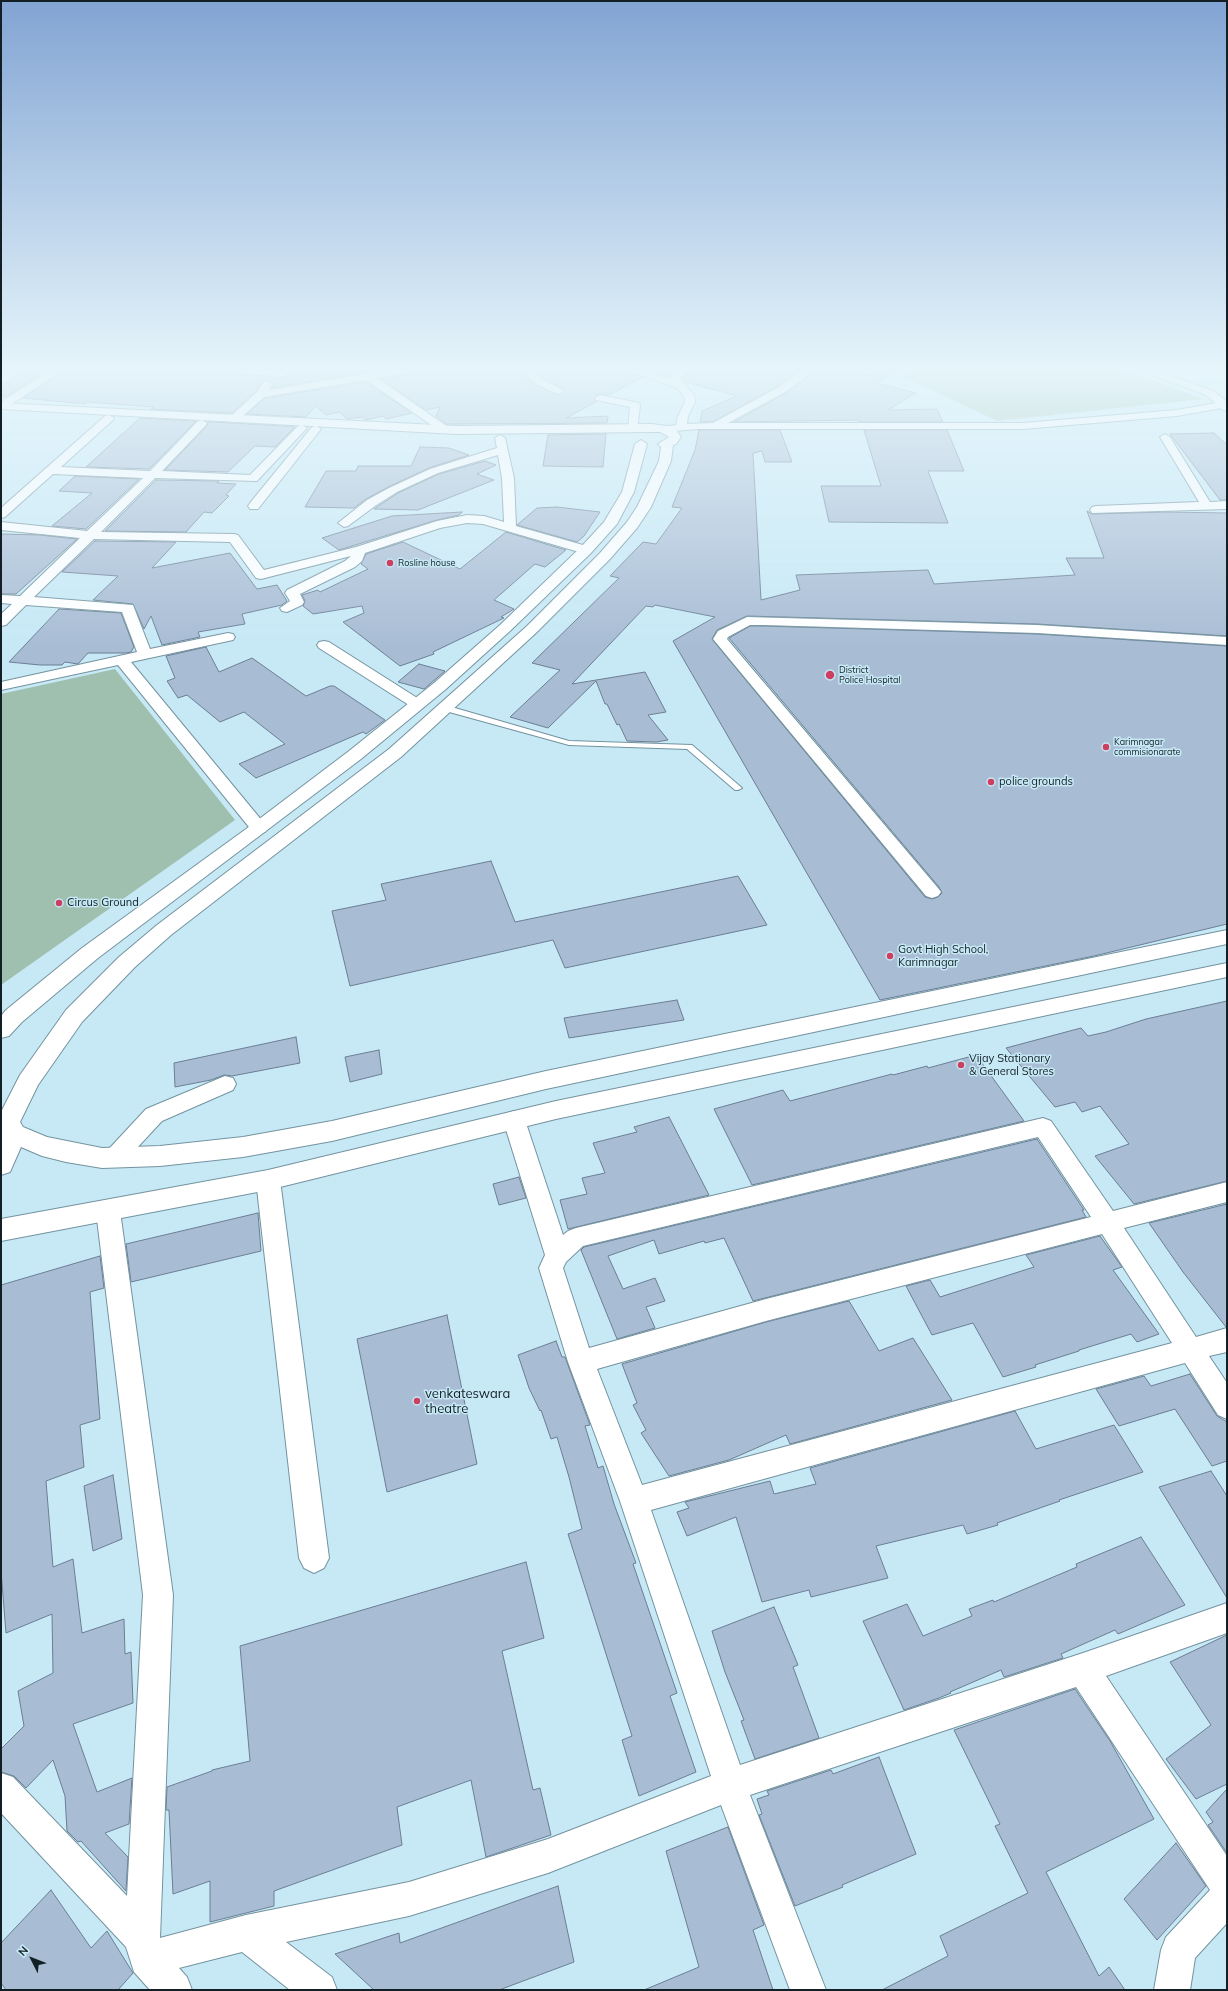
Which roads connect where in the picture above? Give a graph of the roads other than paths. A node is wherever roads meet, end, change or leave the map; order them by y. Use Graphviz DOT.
graph roads {
  1 [pos="61,461"];
  2 [pos="166,461"];
  3 [pos="271,461"];
  4 [pos="290,461"];
  5 [pos="467,461"];
  6 [pos="505,461"];
  7 [pos="632,461"];
  8 [pos="665,461"];
  9 [pos="1179,461"];
  10 [pos="51,470"];
  11 [pos="153,474"];
  12 [pos="1206,505"];
  13 [pos="1227,505"];
  14 [pos="254,506"];
  15 [pos="1096,510"];
  16 [pos="1,514"];
  17 [pos="344,524"];
  18 [pos="1,526"];
  19 [pos="510,528"];
  20 [pos="89,535"];
  21 [pos="360,550"];
  22 [pos="586,550"];
  23 [pos="1,599"];
  24 [pos="23,599"];
  25 [pos="287,608"];
  26 [pos="1,622"];
  27 [pos="228,638"];
  28 [pos="1227,641"];
  29 [pos="324,645"];
  30 [pos="145,655"];
  31 [pos="121,660"];
  32 [pos="1,686"];
  33 [pos="417,704"];
  34 [pos="445,708"];
  35 [pos="738,788"];
  36 [pos="259,828"];
  37 [pos="932,892"];
  38 [pos="1227,937"];
  39 [pos="1227,970"];
  40 [pos="1,1030"];
  41 [pos="225,1084"];
  42 [pos="514,1120"];
  43 [pos="7,1124"];
  44 [pos="115,1157"];
  45 [pos="1,1166"];
  46 [pos="268,1180"];
  47 [pos="1227,1192"];
  48 [pos="108,1211"];
  49 [pos="1108,1223"];
  50 [pos="1,1230"];
  51 [pos="557,1255"];
  52 [pos="1227,1340"];
  53 [pos="1191,1349"];
  54 [pos="581,1362"];
  55 [pos="1227,1406"];
  56 [pos="634,1501"];
  57 [pos="314,1558"];
  58 [pos="1227,1618"];
  59 [pos="1082,1670"];
  60 [pos="730,1785"];
  61 [pos="1,1789"];
  62 [pos="1227,1886"];
  63 [pos="1227,1897"];
  64 [pos="246,1933"];
  65 [pos="144,1948"];
  66 [pos="174,1990"];
  67 [pos="319,1990"];
  68 [pos="808,1990"];
  69 [pos="1172,1990"];
  1 -- 10 [label="street"];
  2 -- 11 [label="street"];
  3 -- 11 [label="street"];
  4 -- 14 [label="street"];
  5 -- 17 [label="street"];
  6 -- 19 [label="street"];
  7 -- 22 [label="main road"];
  8 -- 34 [label="main road"];
  9 -- 12 [label="street"];
  10 -- 11 [label="street"];
  10 -- 16 [label="street"];
  11 -- 20 [label="street"];
  12 -- 13 [label="street"];
  12 -- 15 [label="street"];
  18 -- 20 [label="street"];
  19 -- 21 [label="street"];
  19 -- 22 [label="street"];
  20 -- 21 [label="street"];
  20 -- 24 [label="street"];
  21 -- 25 [label="street"];
  22 -- 33 [label="main road"];
  23 -- 24 [label="street"];
  24 -- 26 [label="street"];
  24 -- 30 [label="street"];
  27 -- 30 [label="street"];
  28 -- 37 [label="street"];
  29 -- 33 [label="street"];
  30 -- 31 [label="street"];
  31 -- 32 [label="street"];
  31 -- 36 [label="street"];
  33 -- 36 [label="main road"];
  34 -- 35 [label="lane"];
  34 -- 43 [label="main road"];
  36 -- 40 [label="main road"];
  38 -- 44 [label="main road"];
  39 -- 42 [label="main road"];
  41 -- 44 [label="street"];
  42 -- 46 [label="main road"];
  42 -- 51 [label="street"];
  43 -- 44 [label="main road"];
  43 -- 45 [label="main road"];
  46 -- 48 [label="main road"];
  46 -- 57 [label="street"];
  47 -- 49 [label="street"];
  48 -- 50 [label="main road"];
  48 -- 65 [label="street"];
  49 -- 51 [label="street"];
  49 -- 53 [label="street"];
  49 -- 54 [label="street"];
  51 -- 54 [label="street"];
  52 -- 53 [label="street"];
  53 -- 55 [label="street"];
  53 -- 56 [label="street"];
  54 -- 56 [label="street"];
  56 -- 60 [label="street"];
  58 -- 59 [label="street"];
  59 -- 60 [label="street"];
  59 -- 62 [label="street"];
  60 -- 64 [label="street"];
  60 -- 68 [label="street"];
  61 -- 65 [label="street"];
  63 -- 69 [label="street"];
  64 -- 65 [label="street"];
  64 -- 67 [label="street"];
  65 -- 66 [label="street"];
}
